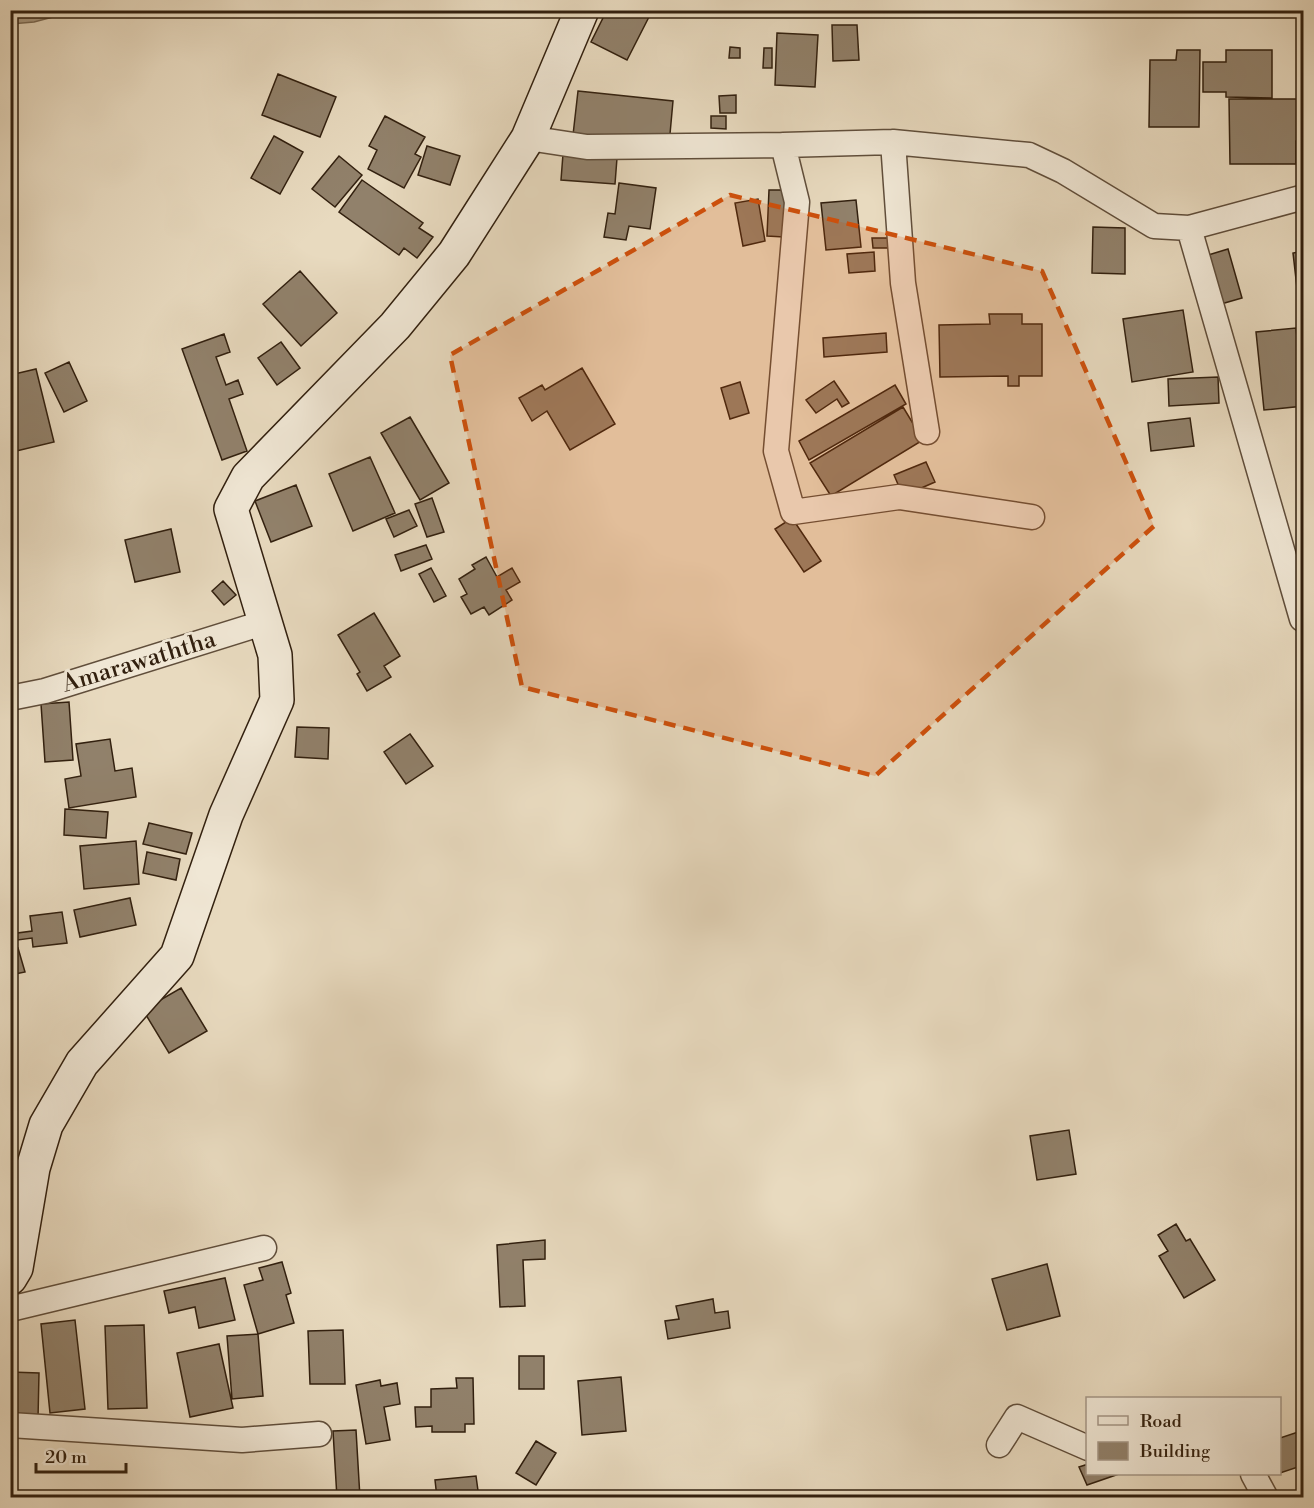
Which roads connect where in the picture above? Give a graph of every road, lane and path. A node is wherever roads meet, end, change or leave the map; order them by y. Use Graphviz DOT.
graph roads {
  1 [pos="582,10"];
  2 [pos="528,138"];
  3 [pos="893,142"];
  4 [pos="783,145"];
  5 [pos="1304,197"];
  6 [pos="1189,228"];
  7 [pos="927,432"];
  8 [pos="1032,517"];
  9 [pos="1302,619"];
  10 [pos="266,622"];
  11 [pos="10,698"];
  12 [pos="264,1248"];
  13 [pos="10,1278"];
  14 [pos="10,1309"];
  15 [pos="10,1425"];
  16 [pos="319,1434"];
  17 [pos="999,1445"];
  18 [pos="1086,1447"];
  19 [pos="1253,1475"];
  20 [pos="1266,1497"];
  1 -- 2 [label="street"];
  2 -- 4 [label="street"];
  2 -- 10 [label="street"];
  3 -- 4 [label="street"];
  3 -- 6 [label="street"];
  3 -- 7 [label="street"];
  4 -- 8 [label="street"];
  5 -- 6 [label="street"];
  6 -- 9 [label="street"];
  10 -- 11 [label="street, Amarawaththa"];
  10 -- 13 [label="street"];
  12 -- 14 [label="street"];
  15 -- 16 [label="street"];
  17 -- 18 [label="street"];
  19 -- 20 [label="street"];
}
